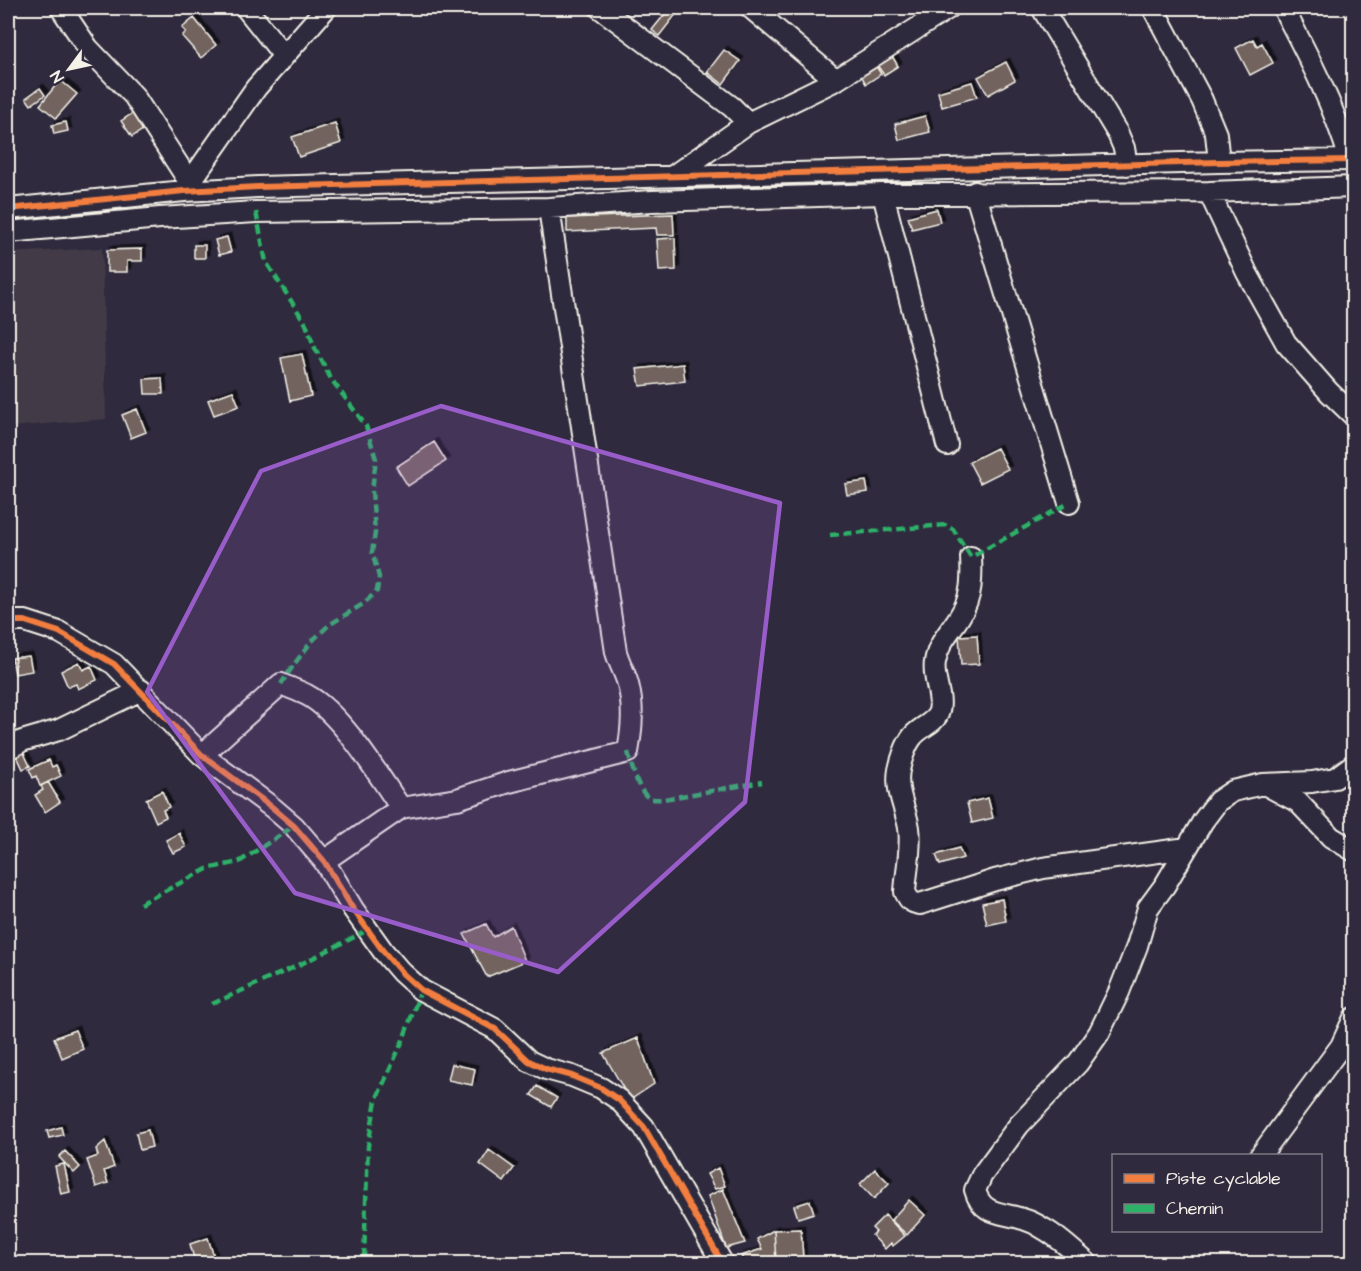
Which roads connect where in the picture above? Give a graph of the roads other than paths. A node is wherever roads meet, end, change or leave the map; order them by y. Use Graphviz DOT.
graph roads {
  1 [pos="61,8"];
  2 [pos="246,8"];
  3 [pos="326,8"];
  4 [pos="600,8"];
  5 [pos="751,8"];
  6 [pos="949,8"];
  7 [pos="1042,8"];
  8 [pos="1153,8"];
  9 [pos="1283,8"];
  10 [pos="284,56"];
  11 [pos="836,80"];
  12 [pos="748,123"];
  13 [pos="1352,160"];
  14 [pos="1219,162"];
  15 [pos="1127,165"];
  16 [pos="673,176"];
  17 [pos="187,187"];
  18 [pos="1353,187"];
  19 [pos="975,192"];
  20 [pos="1209,192"];
  21 [pos="883,194"];
  22 [pos="549,208"];
  23 [pos="8,209"];
  24 [pos="8,232"];
  25 [pos="1353,416"];
  26 [pos="947,445"];
  27 [pos="1069,503"];
  28 [pos="971,557"];
  29 [pos="8,621"];
  30 [pos="141,690"];
  31 [pos="8,749"];
  32 [pos="202,754"];
  33 [pos="1353,764"];
  34 [pos="1263,784"];
  35 [pos="401,808"];
  36 [pos="1186,848"];
  37 [pos="1353,851"];
  38 [pos="324,861"];
  39 [pos="1353,1018"];
  40 [pos="1261,1154"];
  41 [pos="723,1263"];
  42 [pos="1088,1263"];
  1 -- 17 [label="street"];
  2 -- 10 [label="street"];
  3 -- 10 [label="street"];
  4 -- 12 [label="street"];
  5 -- 11 [label="street"];
  6 -- 11 [label="street"];
  7 -- 15 [label="street"];
  8 -- 14 [label="street"];
  9 -- 13 [label="street"];
  10 -- 17 [label="street"];
  11 -- 12 [label="street"];
  12 -- 16 [label="street"];
  13 -- 14 [label="street"];
  14 -- 15 [label="street"];
  15 -- 16 [label="street"];
  16 -- 17 [label="street"];
  17 -- 23 [label="street"];
  18 -- 20 [label="street"];
  19 -- 20 [label="street"];
  19 -- 21 [label="street"];
  19 -- 27 [label="street"];
  20 -- 25 [label="street"];
  21 -- 22 [label="street"];
  21 -- 26 [label="street"];
  22 -- 24 [label="street"];
  22 -- 35 [label="street"];
  28 -- 36 [label="street"];
  29 -- 30 [label="street"];
  30 -- 31 [label="street"];
  30 -- 32 [label="street"];
  32 -- 35 [label="street"];
  32 -- 38 [label="street"];
  33 -- 34 [label="street"];
  34 -- 36 [label="street"];
  34 -- 37 [label="street"];
  35 -- 38 [label="street"];
  36 -- 42 [label="street"];
  38 -- 41 [label="street"];
  39 -- 40 [label="street"];
}
